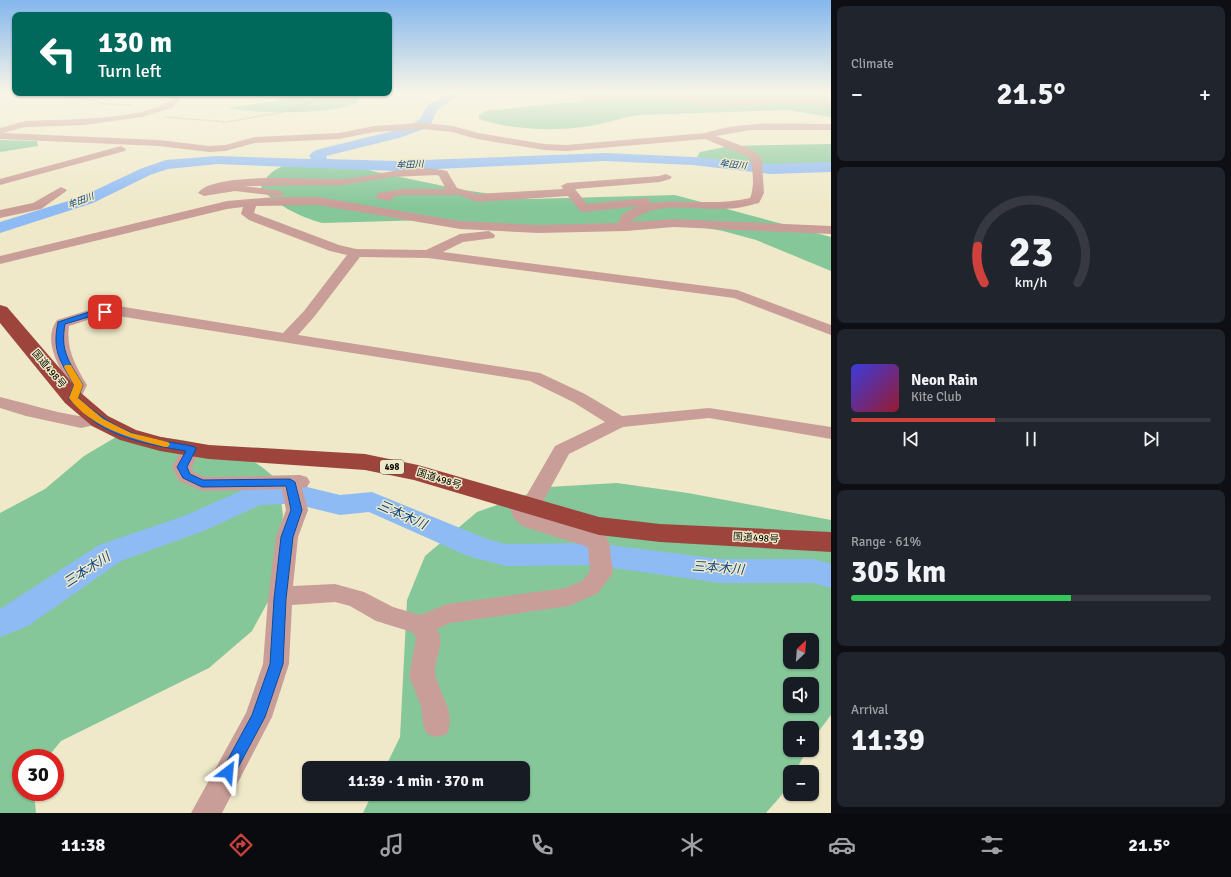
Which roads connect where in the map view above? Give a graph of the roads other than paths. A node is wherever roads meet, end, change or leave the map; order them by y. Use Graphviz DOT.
graph roads {
  1 [pos="369,130"];
  2 [pos="456,130"];
  3 [pos="727,130"];
  4 [pos="1,132"];
  5 [pos="706,136"];
  6 [pos="171,145"];
  7 [pos="666,177"];
  8 [pos="12,179"];
  9 [pos="0,182"];
  10 [pos="42,183"];
  11 [pos="61,190"];
  12 [pos="460,192"];
  13 [pos="572,192"];
  14 [pos="251,202"];
  15 [pos="340,203"];
  16 [pos="671,205"];
  17 [pos="354,206"];
  18 [pos="0,214"];
  19 [pos="626,227"];
  20 [pos="538,229"];
  21 [pos="831,230"];
  22 [pos="356,253"];
  23 [pos="428,254"];
  24 [pos="0,260"];
  25 [pos="0,311"];
  26 [pos="831,330"];
  27 [pos="287,338"];
  28 [pos="73,398"];
  29 [pos="0,402"];
  30 [pos="97,419"];
  31 [pos="619,422"];
  32 [pos="831,433"];
  33 [pos="192,449"];
  34 [pos="525,506"];
  35 [pos="831,542"];
  36 [pos="281,596"];
  37 [pos="421,625"];
  38 [pos="437,725"];
  39 [pos="206,813"];
  1 -- 6 [label="street"];
  2 -- 5 [label="street"];
  3 -- 5 [label="street"];
  4 -- 6 [label="street"];
  5 -- 16 [label="street"];
  6 -- 8 [label="street"];
  7 -- 13 [label="street"];
  8 -- 9 [label="street"];
  8 -- 10 [label="street"];
  11 -- 18 [label="street"];
  12 -- 13 [label="street"];
  12 -- 15 [label="street"];
  12 -- 17 [label="street"];
  13 -- 16 [label="street"];
  14 -- 15 [label="street"];
  14 -- 22 [label="street"];
  14 -- 24 [label="street"];
  15 -- 17 [label="street"];
  16 -- 19 [label="street"];
  17 -- 20 [label="street"];
  19 -- 20 [label="street"];
  19 -- 21 [label="street"];
  20 -- 23 [label="street"];
  22 -- 23 [label="street"];
  22 -- 27 [label="street"];
  23 -- 26 [label="street"];
  25 -- 28 [label="highway, 国道498号 / 498"];
  27 -- 28 [label="street"];
  27 -- 31 [label="street"];
  28 -- 30 [label="highway, 国道498号 / 498"];
  29 -- 30 [label="street"];
  30 -- 33 [label="highway, 国道498号 / 498"];
  31 -- 32 [label="street"];
  31 -- 34 [label="street"];
  33 -- 34 [label="highway, 国道498号 / 498"];
  33 -- 36 [label="street"];
  34 -- 35 [label="highway, 国道498号 / 498"];
  34 -- 37 [label="street"];
  36 -- 37 [label="street"];
  36 -- 39 [label="street"];
  37 -- 38 [label="street"];
}
